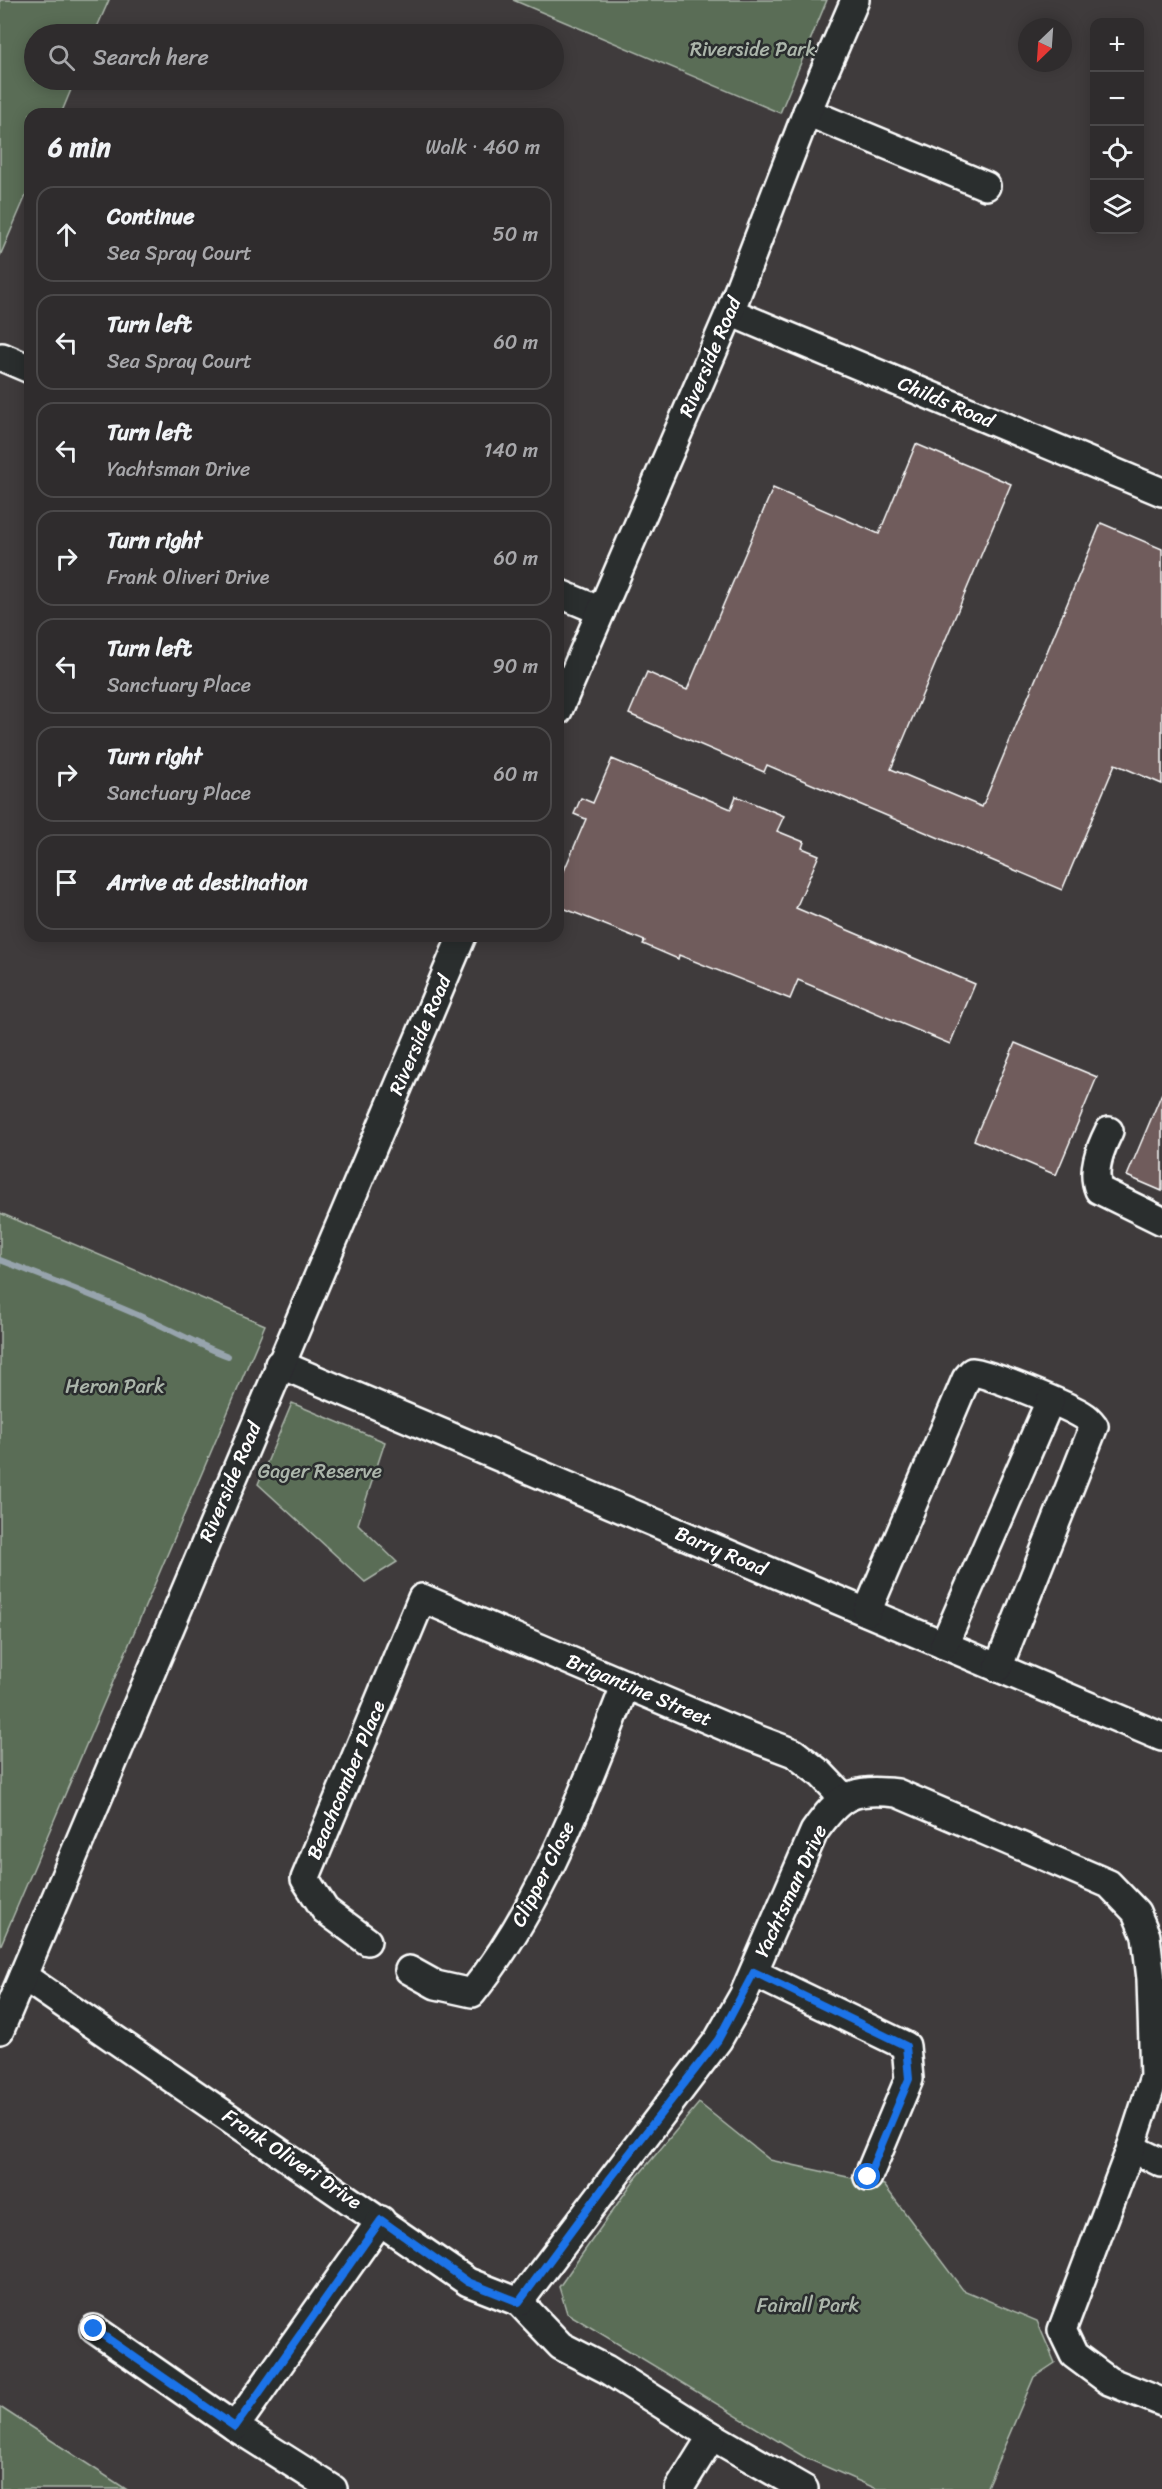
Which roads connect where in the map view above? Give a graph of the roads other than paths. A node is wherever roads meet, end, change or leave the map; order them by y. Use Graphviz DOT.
graph roads {
  1 [pos="855,0"];
  2 [pos="807,112"];
  3 [pos="986,186"];
  4 [pos="730,312"];
  5 [pos="2,357"];
  6 [pos="24,366"];
  7 [pos="1162,492"];
  8 [pos="564,596"];
  9 [pos="600,611"];
  10 [pos="564,697"];
  11 [pos="459,942"];
  12 [pos="1109,1131"];
  13 [pos="1162,1221"];
  14 [pos="279,1365"];
  15 [pos="1050,1401"];
  16 [pos="422,1598"];
  17 [pos="867,1612"];
  18 [pos="944,1645"];
  19 [pos="998,1668"];
  20 [pos="626,1684"];
  21 [pos="1162,1737"];
  22 [pos="844,1798"];
  23 [pos="1154,1935"];
  24 [pos="367,1941"];
  25 [pos="409,1970"];
  26 [pos="754,1972"];
  27 [pos="23,1976"];
  28 [pos="0,2030"];
  29 [pos="1131,2148"];
  30 [pos="1162,2163"];
  31 [pos="868,2177"];
  32 [pos="381,2220"];
  33 [pos="519,2302"];
  34 [pos="94,2329"];
  35 [pos="1162,2402"];
  36 [pos="235,2427"];
  37 [pos="711,2436"];
  38 [pos="333,2489"];
  39 [pos="679,2489"];
  40 [pos="804,2489"];
  1 -- 2 [label="street, Riverside Road"];
  2 -- 3 [label="street"];
  2 -- 4 [label="street, Riverside Road"];
  4 -- 7 [label="street, Childs Road"];
  4 -- 9 [label="street, Riverside Road"];
  5 -- 6 [label="street"];
  8 -- 9 [label="street"];
  9 -- 10 [label="street, Riverside Road"];
  11 -- 14 [label="street, Riverside Road"];
  12 -- 13 [label="street"];
  14 -- 17 [label="street, Barry Road"];
  14 -- 27 [label="street, Riverside Road"];
  15 -- 17 [label="street"];
  15 -- 18 [label="street"];
  15 -- 19 [label="street"];
  16 -- 20 [label="street, Brigantine Street"];
  16 -- 24 [label="street, Beachcomber Place"];
  17 -- 18 [label="street, Barry Road"];
  18 -- 19 [label="street, Barry Road"];
  19 -- 21 [label="street, Barry Road"];
  20 -- 22 [label="street, Brigantine Street"];
  20 -- 25 [label="street, Clipper Close"];
  22 -- 23 [label="street"];
  22 -- 26 [label="street, Yachtsman Drive"];
  23 -- 29 [label="street"];
  26 -- 31 [label="street"];
  26 -- 33 [label="street, Yachtsman Drive"];
  27 -- 28 [label="street, Riverside Road"];
  27 -- 32 [label="street, Frank Oliveri Drive"];
  29 -- 30 [label="street"];
  29 -- 35 [label="street"];
  32 -- 33 [label="street, Frank Oliveri Drive"];
  32 -- 36 [label="street"];
  33 -- 37 [label="street, Frank Oliveri Drive"];
  34 -- 36 [label="street"];
  36 -- 38 [label="street"];
  37 -- 39 [label="street"];
  37 -- 40 [label="street, Frank Oliveri Drive"];
}
